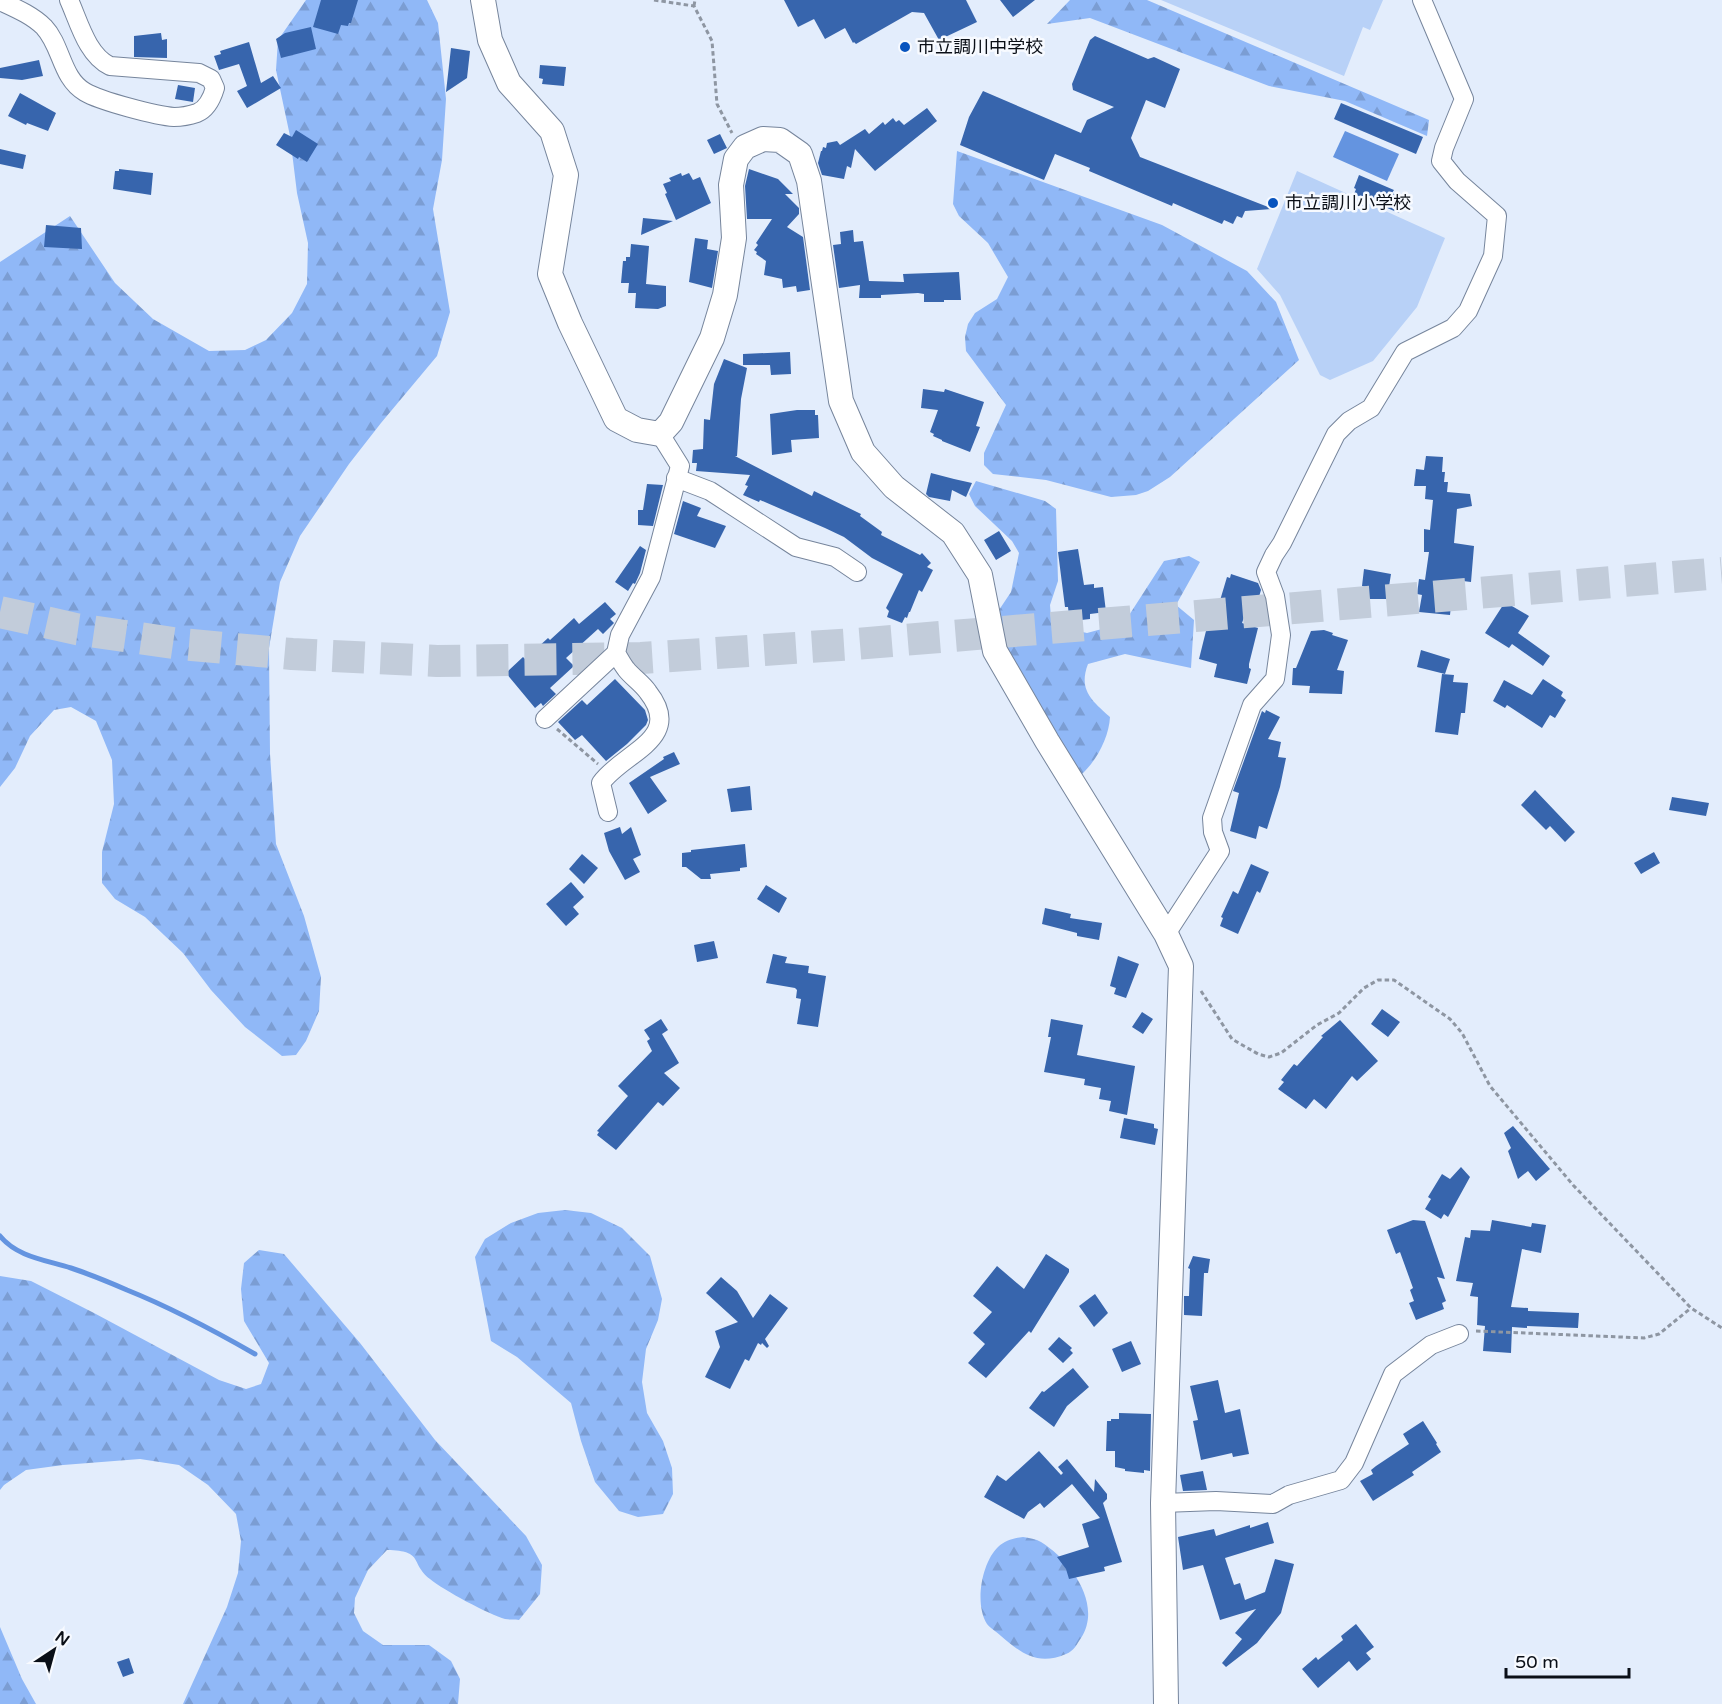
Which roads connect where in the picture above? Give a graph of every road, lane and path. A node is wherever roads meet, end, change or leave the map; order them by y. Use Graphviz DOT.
graph roads {
  1 [pos="69,0"];
  2 [pos="483,0"];
  3 [pos="654,0"];
  4 [pos="696,0"];
  5 [pos="1422,0"];
  6 [pos="0,1"];
  7 [pos="694,6"];
  8 [pos="745,147"];
  9 [pos="660,434"];
  10 [pos="676,478"];
  11 [pos="857,572"];
  12 [pos="616,653"];
  13 [pos="545,718"];
  14 [pos="609,773"];
  15 [pos="608,812"];
  16 [pos="1166,934"];
  17 [pos="1181,966"];
  18 [pos="1691,1308"];
  19 [pos="1722,1328"];
  20 [pos="1459,1334"];
  21 [pos="1163,1503"];
  22 [pos="1166,1704"];
  1 -- 6 [label="street"];
  2 -- 9 [label="street"];
  3 -- 7 [label="path"];
  4 -- 7 [label="path"];
  5 -- 16 [label="street"];
  7 -- 8 [label="path"];
  8 -- 9 [label="street"];
  8 -- 16 [label="street"];
  9 -- 10 [label="street"];
  10 -- 11 [label="street"];
  10 -- 12 [label="street"];
  12 -- 13 [label="street"];
  12 -- 14 [label="street"];
  13 -- 14 [label="path"];
  14 -- 15 [label="street"];
  16 -- 17 [label="street"];
  17 -- 18 [label="path"];
  17 -- 21 [label="street"];
  18 -- 19 [label="path"];
  18 -- 20 [label="path"];
  20 -- 21 [label="street"];
  21 -- 22 [label="street"];
}
